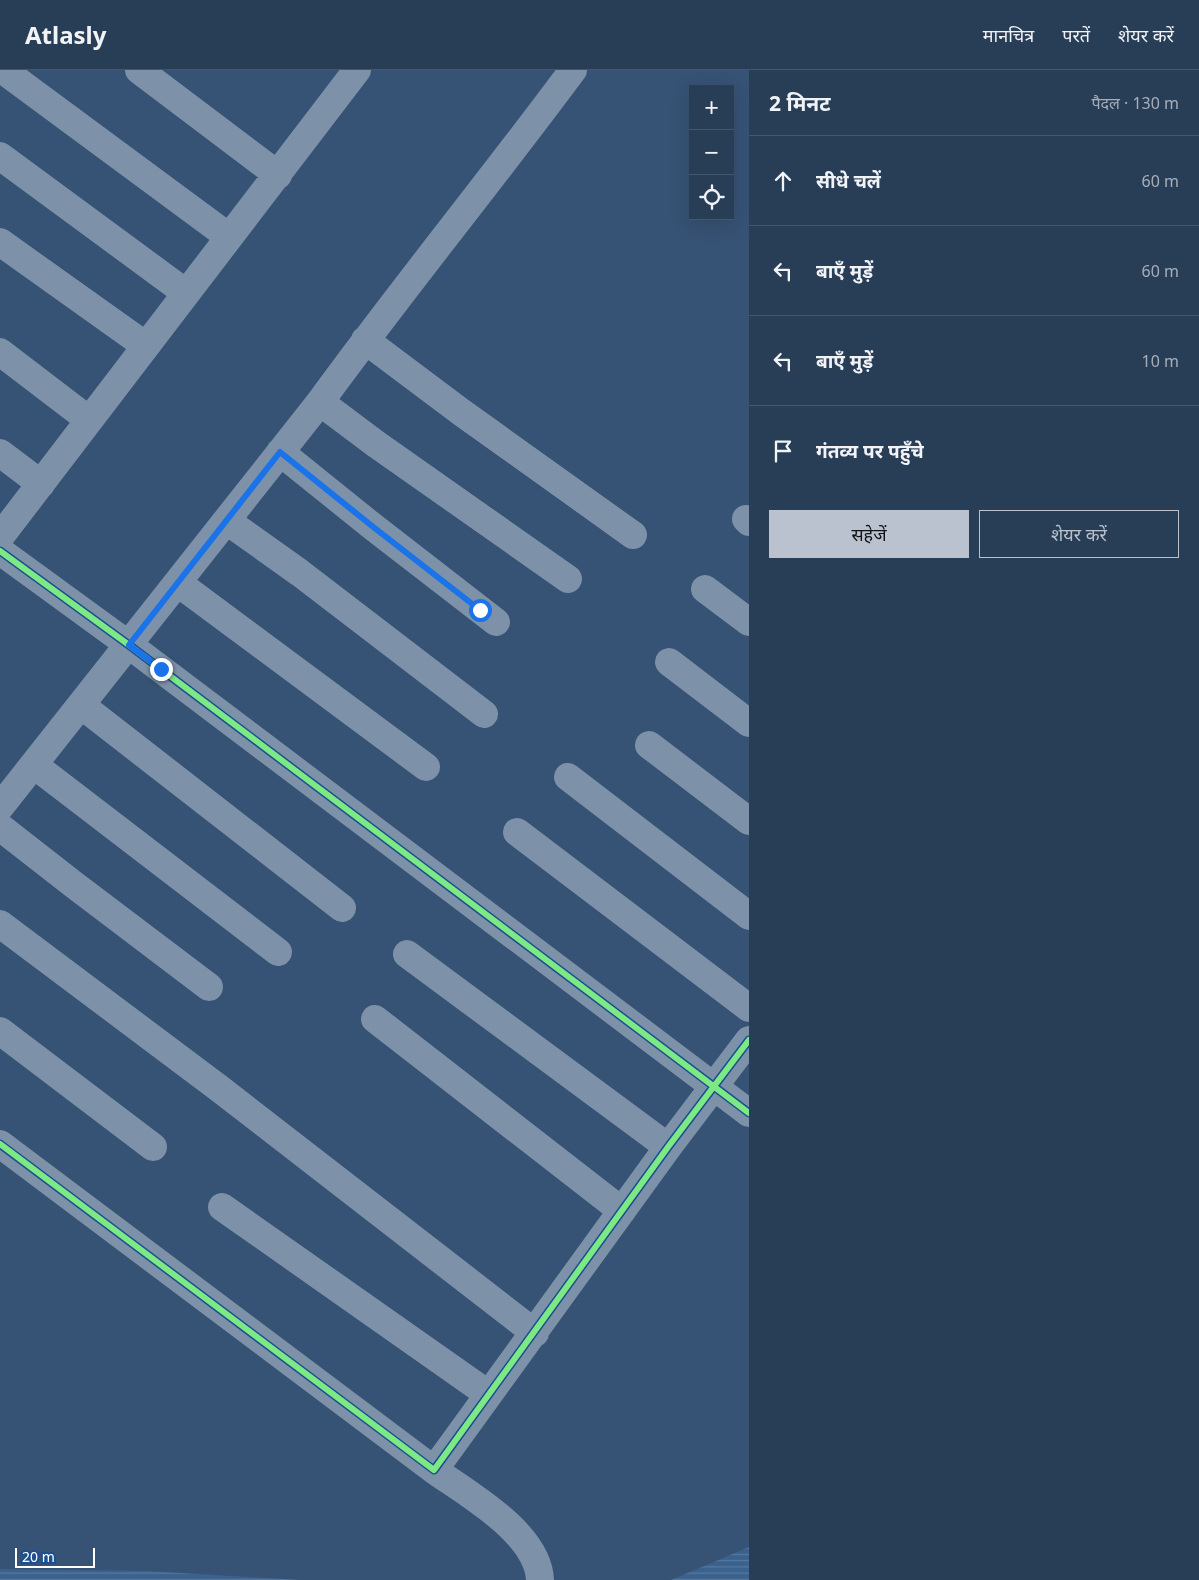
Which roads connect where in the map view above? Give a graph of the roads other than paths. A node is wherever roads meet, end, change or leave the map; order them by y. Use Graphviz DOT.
graph roads {
  1 [pos="2,70"];
  2 [pos="139,70"];
  3 [pos="358,70"];
  4 [pos="573,70"];
  5 [pos="0,156"];
  6 [pos="278,175"];
  7 [pos="228,237"];
  8 [pos="0,242"];
  9 [pos="186,293"];
  10 [pos="365,340"];
  11 [pos="146,346"];
  12 [pos="0,352"];
  13 [pos="320,402"];
  14 [pos="89,420"];
  15 [pos="280,452"];
  16 [pos="0,453"];
  17 [pos="41,484"];
  18 [pos="227,521"];
  19 [pos="633,535"];
  20 [pos="0,537"];
  21 [pos="0,551"];
  22 [pos="568,579"];
  23 [pos="178,583"];
  24 [pos="705,589"];
  25 [pos="496,622"];
  26 [pos="749,622"];
  27 [pos="129,645"];
  28 [pos="669,662"];
  29 [pos="81,706"];
  30 [pos="484,714"];
  31 [pos="749,723"];
  32 [pos="649,745"];
  33 [pos="34,764"];
  34 [pos="426,767"];
  35 [pos="568,777"];
  36 [pos="0,807"];
  37 [pos="749,821"];
  38 [pos="0,827"];
  39 [pos="517,832"];
  40 [pos="342,908"];
  41 [pos="749,916"];
  42 [pos="0,924"];
  43 [pos="278,952"];
  44 [pos="407,954"];
  45 [pos="209,987"];
  46 [pos="749,1008"];
  47 [pos="375,1019"];
  48 [pos="0,1031"];
  49 [pos="749,1040"];
  50 [pos="714,1087"];
  51 [pos="749,1113"];
  52 [pos="0,1144"];
  53 [pos="153,1147"];
  54 [pos="668,1147"];
  55 [pos="222,1207"];
  56 [pos="622,1211"];
  57 [pos="535,1333"];
  58 [pos="488,1394"];
  59 [pos="434,1470"];
  60 [pos="540,1575"];
  1 -- 7 [label="street"];
  2 -- 6 [label="street"];
  3 -- 6 [label="street"];
  4 -- 10 [label="street"];
  5 -- 9 [label="street"];
  6 -- 7 [label="street"];
  7 -- 9 [label="street"];
  8 -- 11 [label="street"];
  9 -- 11 [label="street"];
  10 -- 13 [label="street"];
  10 -- 19 [label="street"];
  11 -- 14 [label="street"];
  12 -- 14 [label="street"];
  13 -- 15 [label="street"];
  13 -- 22 [label="street"];
  14 -- 17 [label="street"];
  15 -- 18 [label="street"];
  15 -- 25 [label="street"];
  16 -- 17 [label="street"];
  17 -- 20 [label="street"];
  18 -- 23 [label="street"];
  18 -- 30 [label="street"];
  21 -- 27 [label="street"];
  23 -- 27 [label="street"];
  23 -- 34 [label="street"];
  24 -- 26 [label="street"];
  27 -- 29 [label="street"];
  27 -- 50 [label="street"];
  28 -- 31 [label="street"];
  29 -- 33 [label="street"];
  29 -- 40 [label="street"];
  32 -- 37 [label="street"];
  33 -- 36 [label="street"];
  33 -- 43 [label="street"];
  35 -- 41 [label="street"];
  38 -- 45 [label="street"];
  39 -- 46 [label="street"];
  42 -- 57 [label="street"];
  44 -- 54 [label="street"];
  47 -- 56 [label="street"];
  48 -- 53 [label="street"];
  49 -- 50 [label="street"];
  50 -- 51 [label="street"];
  50 -- 54 [label="street"];
  52 -- 59 [label="street"];
  54 -- 56 [label="street"];
  55 -- 58 [label="street"];
  56 -- 57 [label="street"];
  57 -- 58 [label="street"];
  58 -- 59 [label="street"];
  59 -- 60 [label="street"];
}
